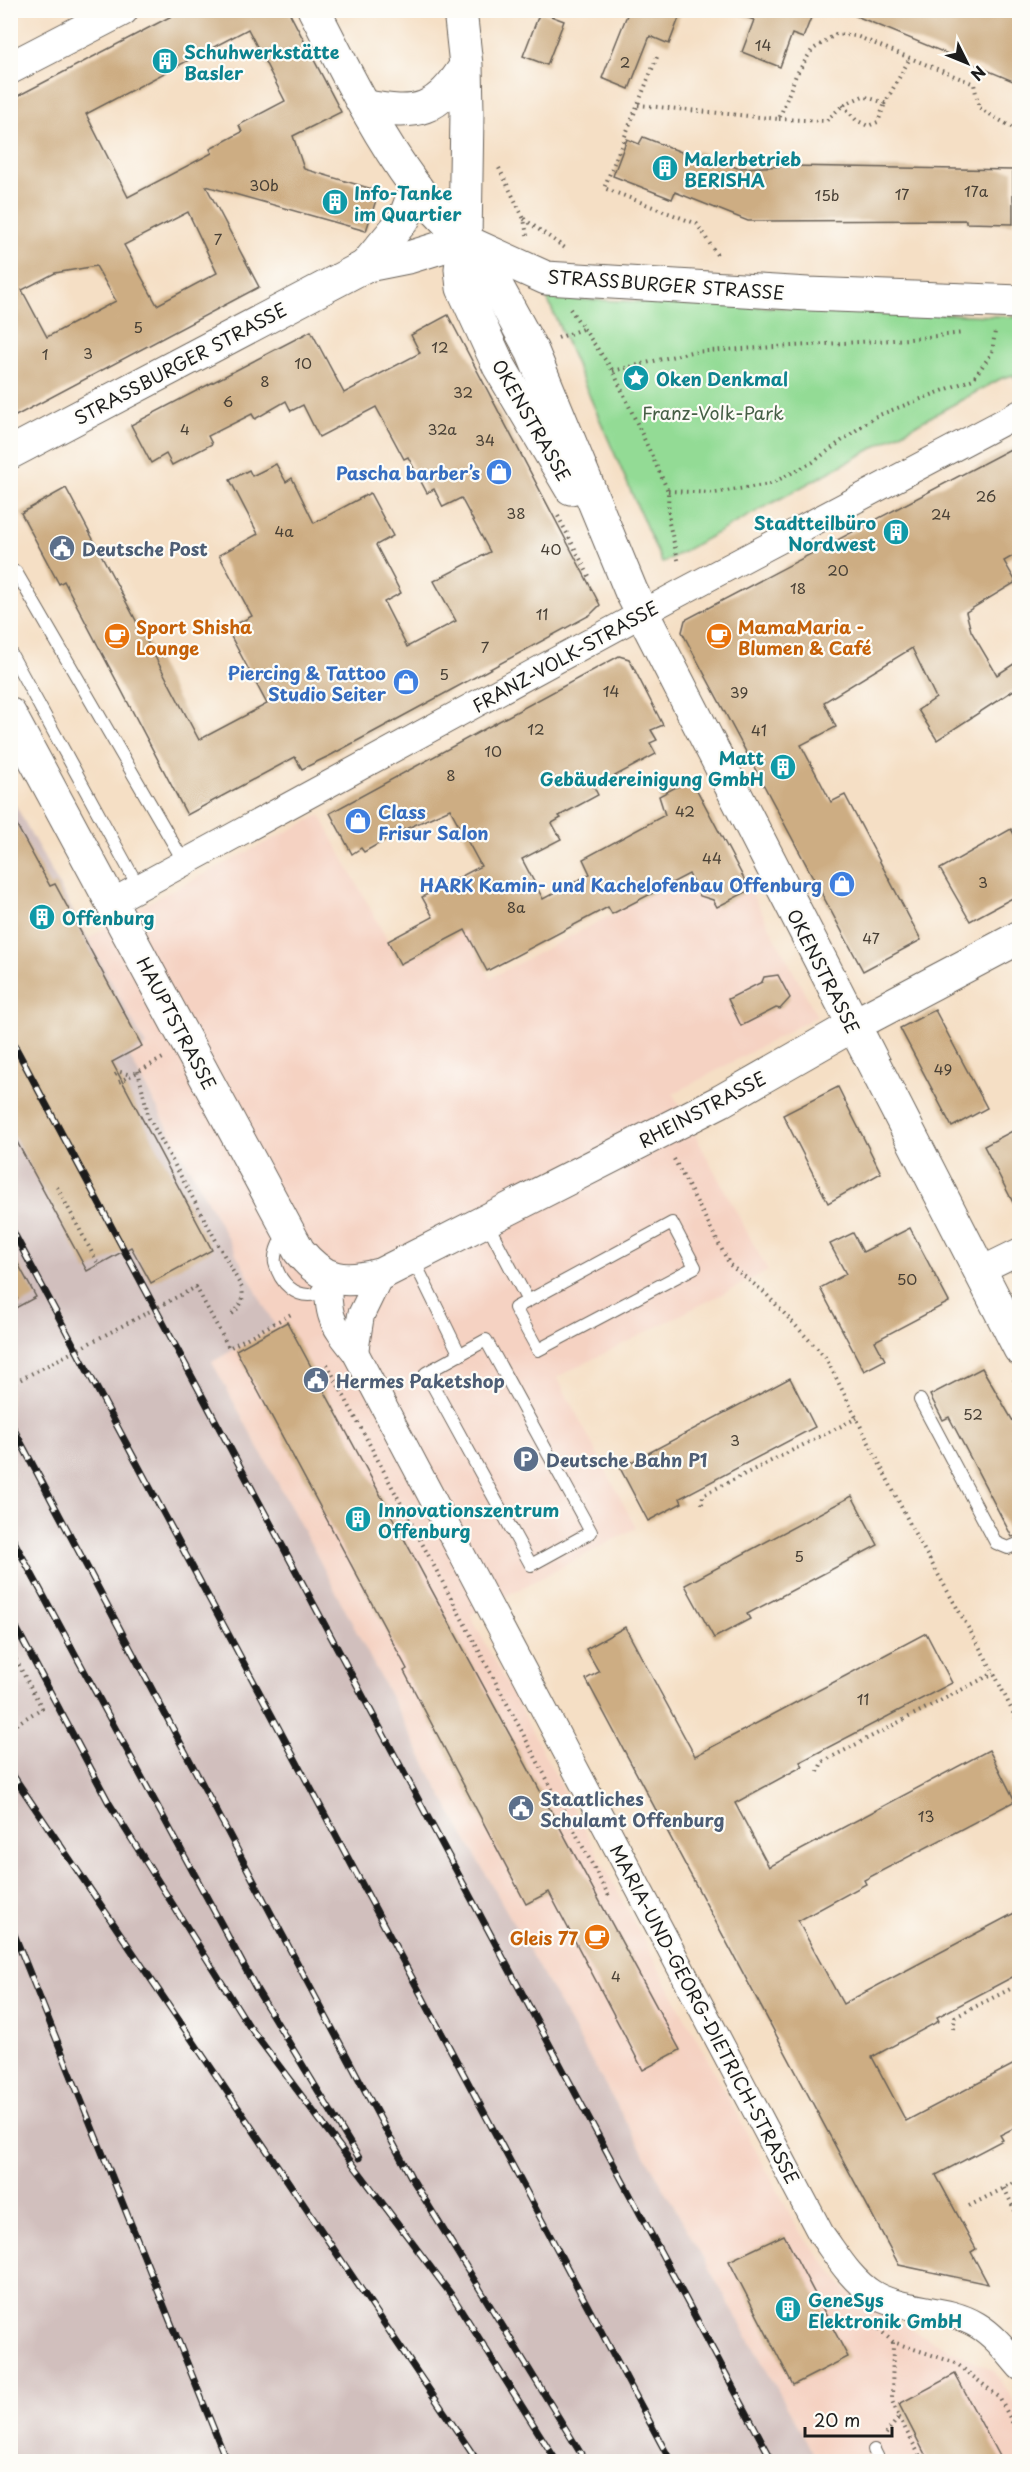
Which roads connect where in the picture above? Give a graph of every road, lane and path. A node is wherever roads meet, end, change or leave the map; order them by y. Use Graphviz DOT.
graph roads {
  1 [pos="122,10"];
  2 [pos="314,10"];
  3 [pos="460,10"];
  4 [pos="657,57"];
  5 [pos="910,58"];
  6 [pos="466,65"];
  7 [pos="10,68"];
  8 [pos="885,103"];
  9 [pos="638,105"];
  10 [pos="843,105"];
  11 [pos="365,106"];
  12 [pos="779,119"];
  13 [pos="1020,132"];
  14 [pos="500,171"];
  15 [pos="416,187"];
  16 [pos="465,240"];
  17 [pos="365,266"];
  18 [pos="562,270"];
  19 [pos="739,289"];
  20 [pos="1020,302"];
  21 [pos="507,304"];
  22 [pos="995,329"];
  23 [pos="1003,330"];
  24 [pos="984,331"];
  25 [pos="974,332"];
  26 [pos="484,336"];
  27 [pos="613,370"];
  28 [pos="1020,413"];
  29 [pos="10,453"];
  30 [pos="668,491"];
  31 [pos="679,563"];
  32 [pos="12,568"];
  33 [pos="637,602"];
  34 [pos="10,652"];
  35 [pos="10,714"];
  36 [pos="184,862"];
  37 [pos="125,894"];
  38 [pos="1020,937"];
  39 [pos="852,1026"];
  40 [pos="164,1057"];
  41 [pos="138,1071"];
  42 [pos="115,1075"];
  43 [pos="132,1075"];
  44 [pos="119,1082"];
  45 [pos="660,1132"];
  46 [pos="57,1187"];
  47 [pos="486,1221"];
  48 [pos="1020,1251"];
  49 [pos="413,1258"];
  50 [pos="97,1262"];
  51 [pos="979,1271"];
  52 [pos="381,1274"];
  53 [pos="328,1277"];
  54 [pos="10,1288"];
  55 [pos="528,1301"];
  56 [pos="19,1304"];
  57 [pos="296,1312"];
  58 [pos="232,1314"];
  59 [pos="1020,1349"];
  60 [pos="355,1352"];
  61 [pos="460,1355"];
  62 [pos="10,1385"];
  63 [pos="920,1400"];
  64 [pos="857,1418"];
  65 [pos="702,1504"];
  66 [pos="1020,1543"];
  67 [pos="10,1649"];
  68 [pos="994,1672"];
  69 [pos="1020,1727"];
  70 [pos="10,1728"];
  71 [pos="818,1772"];
  72 [pos="1020,1984"];
  73 [pos="952,2029"];
  74 [pos="1020,2180"];
  75 [pos="1004,2188"];
  76 [pos="969,2206"];
  77 [pos="1020,2222"];
  78 [pos="871,2323"];
  79 [pos="893,2342"];
  80 [pos="1020,2367"];
  81 [pos="899,2417"];
  82 [pos="1020,2424"];
  83 [pos="1014,2428"];
  84 [pos="1020,2437"];
  85 [pos="877,2456"];
  86 [pos="923,2462"];
  1 -- 7 [label="street"];
  2 -- 11 [label="street, OKENSTRASSE"];
  3 -- 6 [label="main road"];
  4 -- 9 [label="path"];
  5 -- 8 [label="path"];
  5 -- 12 [label="path"];
  5 -- 13 [label="path"];
  6 -- 11 [label="street"];
  6 -- 16 [label="main road"];
  8 -- 10 [label="path"];
  8 -- 10 [label="path"];
  9 -- 12 [label="path"];
  9 -- 19 [label="path"];
  10 -- 12 [label="path"];
  11 -- 15 [label="street, OKENSTRASSE"];
  14 -- 18 [label="path"];
  15 -- 16 [label="street, OKENSTRASSE"];
  15 -- 17 [label="street"];
  16 -- 17 [label="street, STRASSBURGER STRASSE"];
  16 -- 18 [label="main road, STRASSBURGER STRASSE"];
  16 -- 21 [label="main road, OKENSTRASSE"];
  16 -- 26 [label="main road, OKENSTRASSE"];
  17 -- 29 [label="street, STRASSBURGER STRASSE"];
  18 -- 19 [label="main road, STRASSBURGER STRASSE"];
  18 -- 21 [label="main road"];
  18 -- 27 [label="path"];
  19 -- 20 [label="main road, STRASSBURGER STRASSE"];
  21 -- 26 [label="main road"];
  21 -- 33 [label="main road, OKENSTRASSE"];
  22 -- 23 [label="path"];
  22 -- 24 [label="path"];
  22 -- 30 [label="path"];
  25 -- 27 [label="path"];
  26 -- 33 [label="main road, OKENSTRASSE"];
  27 -- 30 [label="path"];
  28 -- 33 [label="street, FRANZ-VOLK-STRASSE"];
  30 -- 31 [label="path"];
  32 -- 36 [label="lane"];
  33 -- 36 [label="street, FRANZ-VOLK-STRASSE"];
  33 -- 39 [label="main road, OKENSTRASSE"];
  34 -- 37 [label="lane"];
  35 -- 37 [label="street, HAUPTSTRASSE"];
  36 -- 37 [label="street, FRANZ-VOLK-STRASSE"];
  37 -- 53 [label="street, HAUPTSTRASSE"];
  38 -- 39 [label="main road, RHEINSTRASSE"];
  39 -- 45 [label="street, RHEINSTRASSE"];
  39 -- 51 [label="main road, OKENSTRASSE"];
  40 -- 41 [label="path"];
  41 -- 43 [label="path"];
  41 -- 58 [label="path"];
  42 -- 43 [label="path"];
  43 -- 44 [label="path"];
  45 -- 47 [label="street, RHEINSTRASSE"];
  45 -- 64 [label="path"];
  46 -- 50 [label="path"];
  47 -- 49 [label="street, RHEINSTRASSE"];
  47 -- 55 [label="lane"];
  48 -- 51 [label="street"];
  49 -- 52 [label="street, RHEINSTRASSE"];
  49 -- 61 [label="lane"];
  51 -- 59 [label="main road, OKENSTRASSE"];
  52 -- 53 [label="street"];
  52 -- 60 [label="street"];
  53 -- 60 [label="street, MARIA-UND-GEORG-DIETRICH-STRASSE"];
  54 -- 56 [label="path"];
  55 -- 55 [label="lane"];
  57 -- 62 [label="path"];
  60 -- 80 [label="street, MARIA-UND-GEORG-DIETRICH-STRASSE"];
  61 -- 61 [label="lane"];
  63 -- 66 [label="lane"];
  64 -- 65 [label="path"];
  64 -- 68 [label="path"];
  67 -- 70 [label="path"];
  68 -- 69 [label="path"];
  68 -- 71 [label="path"];
  72 -- 73 [label="path"];
  74 -- 75 [label="path"];
  75 -- 76 [label="path"];
  75 -- 77 [label="path"];
  78 -- 79 [label="path"];
  79 -- 81 [label="path"];
  79 -- 83 [label="path"];
  81 -- 85 [label="path"];
  81 -- 86 [label="path"];
  82 -- 83 [label="path"];
  83 -- 84 [label="path"];
}
